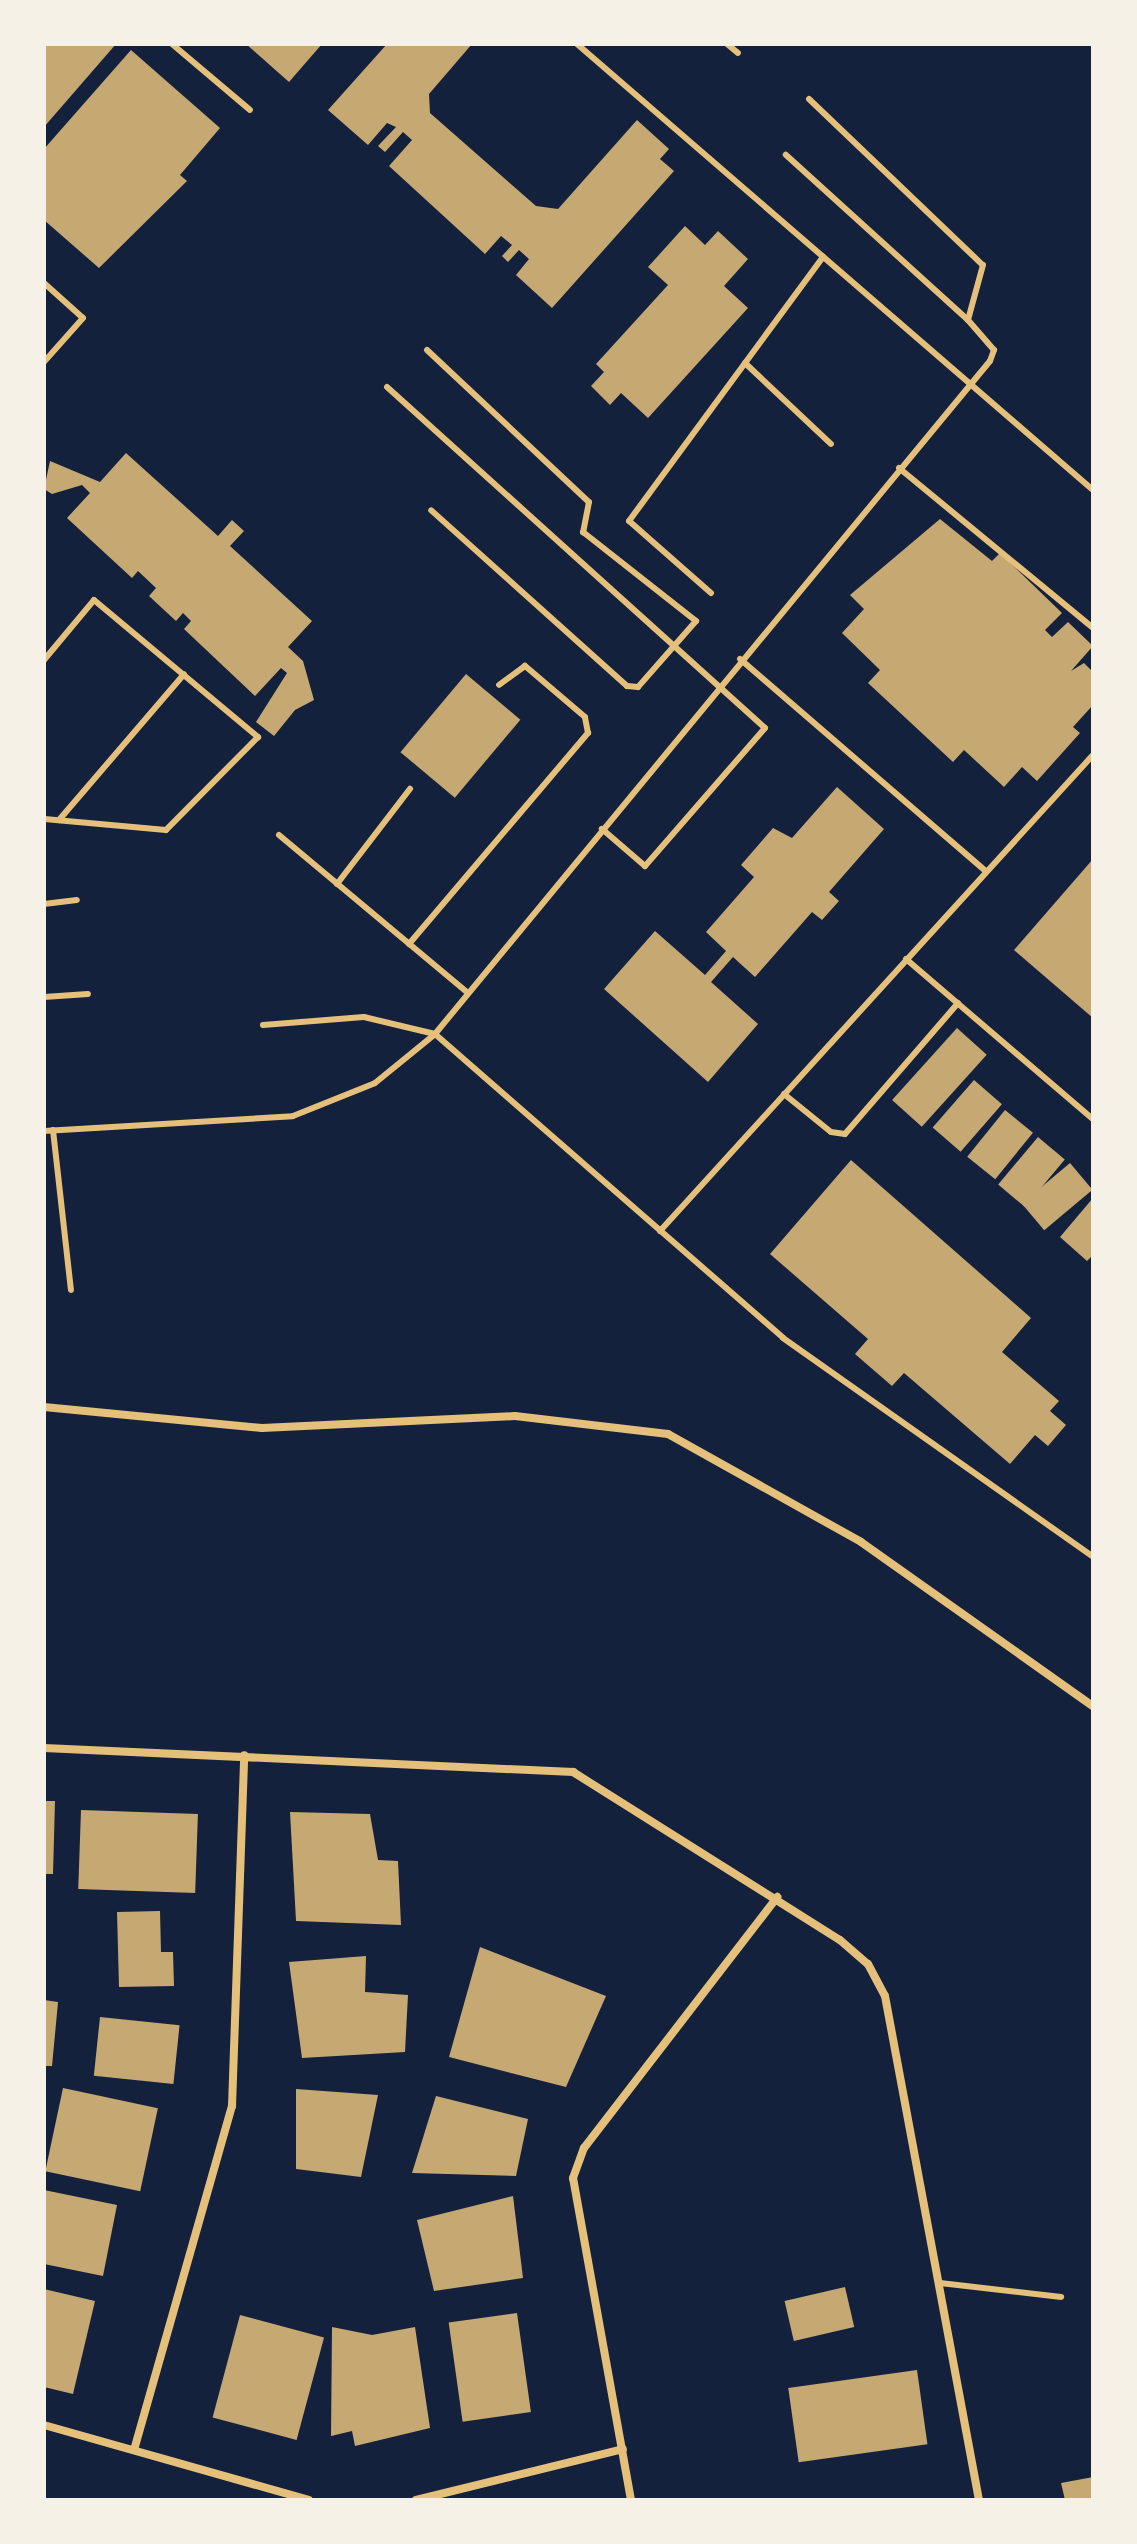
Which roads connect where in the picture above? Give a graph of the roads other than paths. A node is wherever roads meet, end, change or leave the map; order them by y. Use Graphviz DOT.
graph roads {
  1 [pos="172,44"];
  2 [pos="577,44"];
  3 [pos="594,44"];
  4 [pos="727,44"];
  5 [pos="587,52"];
  6 [pos="738,53"];
  7 [pos="809,99"];
  8 [pos="250,110"];
  9 [pos="786,155"];
  10 [pos="823,257"];
  11 [pos="44,283"];
  12 [pos="968,320"];
  13 [pos="427,350"];
  14 [pos="44,362"];
  15 [pos="745,363"];
  16 [pos="970,384"];
  17 [pos="387,387"];
  18 [pos="831,444"];
  19 [pos="899,468"];
  20 [pos="1093,490"];
  21 [pos="431,510"];
  22 [pos="711,593"];
  23 [pos="1093,628"];
  24 [pos="671,646"];
  25 [pos="740,659"];
  26 [pos="44,660"];
  27 [pos="184,674"];
  28 [pos="499,685"];
  29 [pos="718,686"];
  30 [pos="1093,755"];
  31 [pos="410,789"];
  32 [pos="44,819"];
  33 [pos="59,820"];
  34 [pos="602,829"];
  35 [pos="279,835"];
  36 [pos="986,871"];
  37 [pos="337,884"];
  38 [pos="77,900"];
  39 [pos="44,904"];
  40 [pos="409,944"];
  41 [pos="906,959"];
  42 [pos="468,993"];
  43 [pos="88,994"];
  44 [pos="44,997"];
  45 [pos="958,1003"];
  46 [pos="263,1025"];
  47 [pos="435,1034"];
  48 [pos="784,1094"];
  49 [pos="1093,1119"];
  50 [pos="53,1130"];
  51 [pos="44,1131"];
  52 [pos="660,1231"];
  53 [pos="71,1290"];
  54 [pos="44,1407"];
  55 [pos="1093,1557"];
  56 [pos="1093,1706"];
  57 [pos="44,1748"];
  58 [pos="244,1755"];
  59 [pos="777,1897"];
  60 [pos="940,2283"];
  61 [pos="1061,2297"];
  62 [pos="44,2425"];
  63 [pos="623,2449"];
  64 [pos="134,2450"];
  65 [pos="309,2500"];
  66 [pos="416,2500"];
  67 [pos="631,2500"];
  68 [pos="979,2500"];
  1 -- 8 [label="lane"];
  2 -- 5 [label="lane"];
  3 -- 5 [label="lane"];
  4 -- 6 [label="lane"];
  5 -- 10 [label="lane"];
  7 -- 12 [label="lane"];
  9 -- 12 [label="lane"];
  10 -- 15 [label="lane"];
  10 -- 16 [label="lane"];
  11 -- 14 [label="lane"];
  12 -- 16 [label="lane"];
  13 -- 24 [label="lane"];
  15 -- 18 [label="lane"];
  15 -- 22 [label="lane"];
  16 -- 19 [label="lane"];
  16 -- 20 [label="lane"];
  17 -- 24 [label="lane"];
  19 -- 23 [label="lane"];
  19 -- 25 [label="lane"];
  21 -- 24 [label="lane"];
  24 -- 29 [label="lane"];
  25 -- 29 [label="lane"];
  25 -- 36 [label="lane"];
  26 -- 27 [label="lane"];
  27 -- 33 [label="lane"];
  27 -- 33 [label="lane"];
  28 -- 40 [label="lane"];
  29 -- 34 [label="lane"];
  29 -- 34 [label="lane"];
  30 -- 36 [label="lane"];
  31 -- 37 [label="lane"];
  32 -- 33 [label="lane"];
  34 -- 42 [label="lane"];
  35 -- 37 [label="lane"];
  36 -- 41 [label="lane"];
  37 -- 40 [label="lane"];
  38 -- 39 [label="lane"];
  40 -- 42 [label="lane"];
  41 -- 45 [label="lane"];
  41 -- 48 [label="lane"];
  42 -- 47 [label="lane"];
  43 -- 44 [label="lane"];
  45 -- 48 [label="lane"];
  45 -- 49 [label="lane"];
  46 -- 47 [label="lane"];
  47 -- 50 [label="lane"];
  47 -- 52 [label="lane"];
  48 -- 52 [label="lane"];
  50 -- 51 [label="lane"];
  50 -- 53 [label="lane"];
  52 -- 55 [label="lane"];
  54 -- 56 [label="street"];
  57 -- 58 [label="street"];
  58 -- 59 [label="street"];
  58 -- 64 [label="street"];
  59 -- 60 [label="street"];
  59 -- 63 [label="street"];
  60 -- 61 [label="lane"];
  60 -- 68 [label="street"];
  62 -- 64 [label="street"];
  63 -- 66 [label="street"];
  63 -- 67 [label="street"];
  64 -- 65 [label="street"];
}
